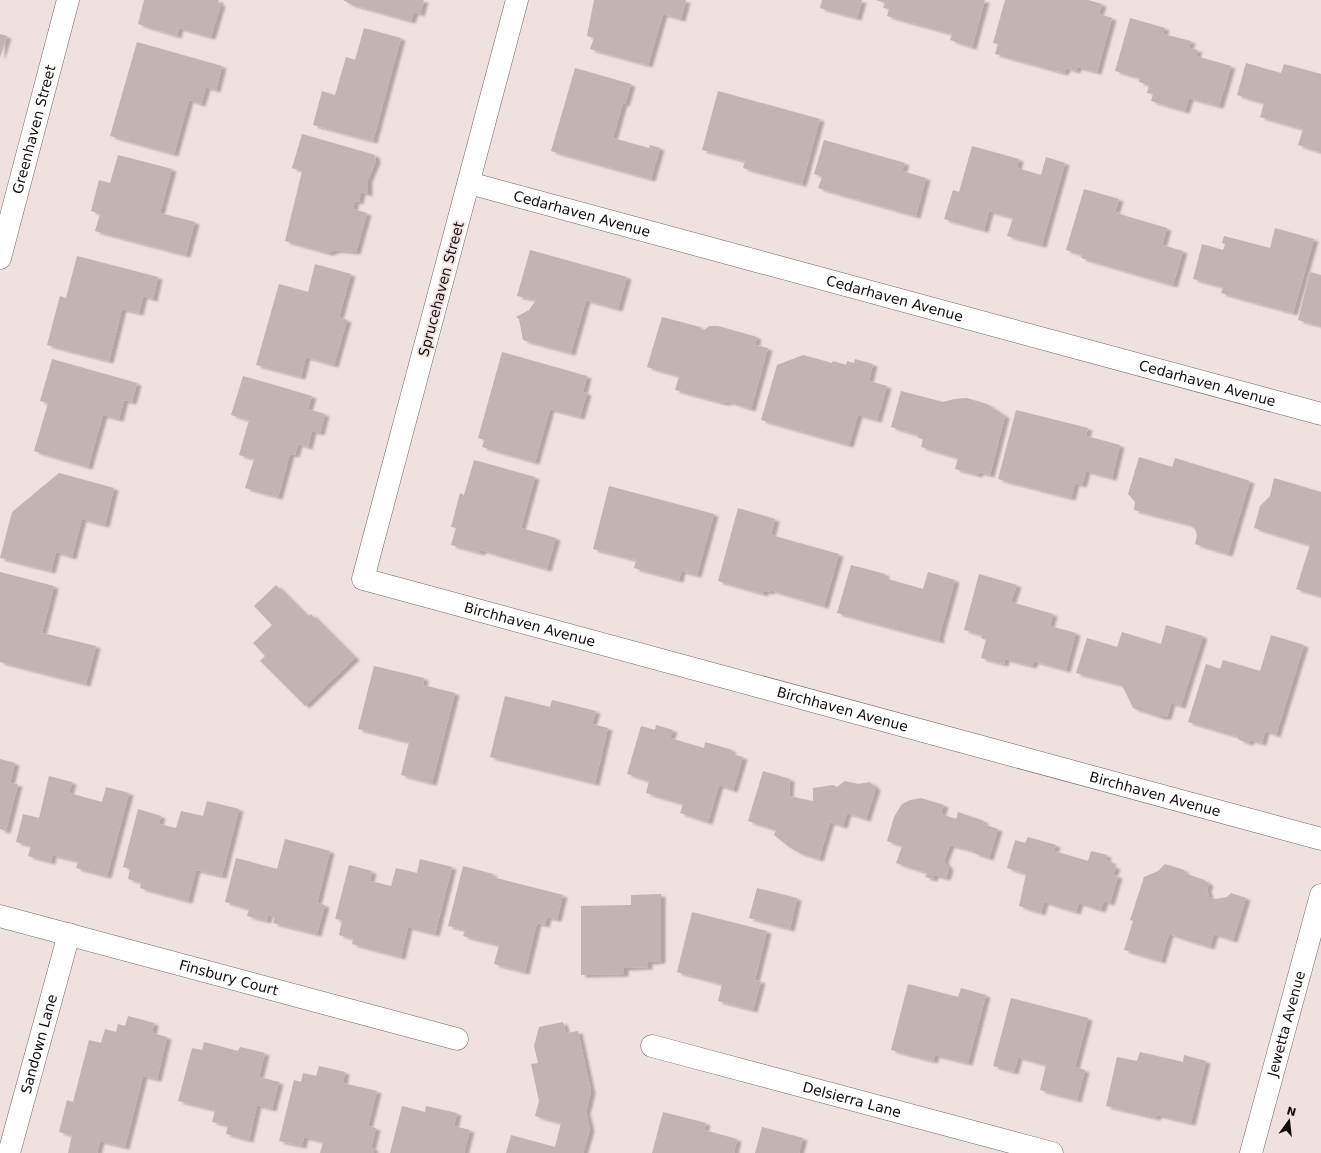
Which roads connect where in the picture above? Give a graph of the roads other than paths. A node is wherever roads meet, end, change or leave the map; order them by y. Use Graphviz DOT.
graph roads {
  1 [pos="68,0"];
  2 [pos="517,0"];
  3 [pos="469,183"];
  4 [pos="0,258"];
  5 [pos="1321,414"];
  6 [pos="363,579"];
  7 [pos="1321,839"];
  8 [pos="1321,895"];
  9 [pos="0,916"];
  10 [pos="68,934"];
  11 [pos="457,1039"];
  12 [pos="652,1046"];
  13 [pos="9,1153"];
  14 [pos="1052,1153"];
  15 [pos="1251,1153"];
  1 -- 4 [label="street, Greenhaven Street"];
  2 -- 3 [label="street, Sprucehaven Street"];
  3 -- 5 [label="street, Cedarhaven Avenue"];
  3 -- 6 [label="street, Sprucehaven Street"];
  6 -- 7 [label="street, Birchhaven Avenue"];
  8 -- 15 [label="street, Jewetta Avenue"];
  9 -- 10 [label="street, Finsbury Court"];
  10 -- 11 [label="street, Finsbury Court"];
  10 -- 13 [label="street, Sandown Lane"];
  12 -- 14 [label="street, Delsierra Lane"];
}
